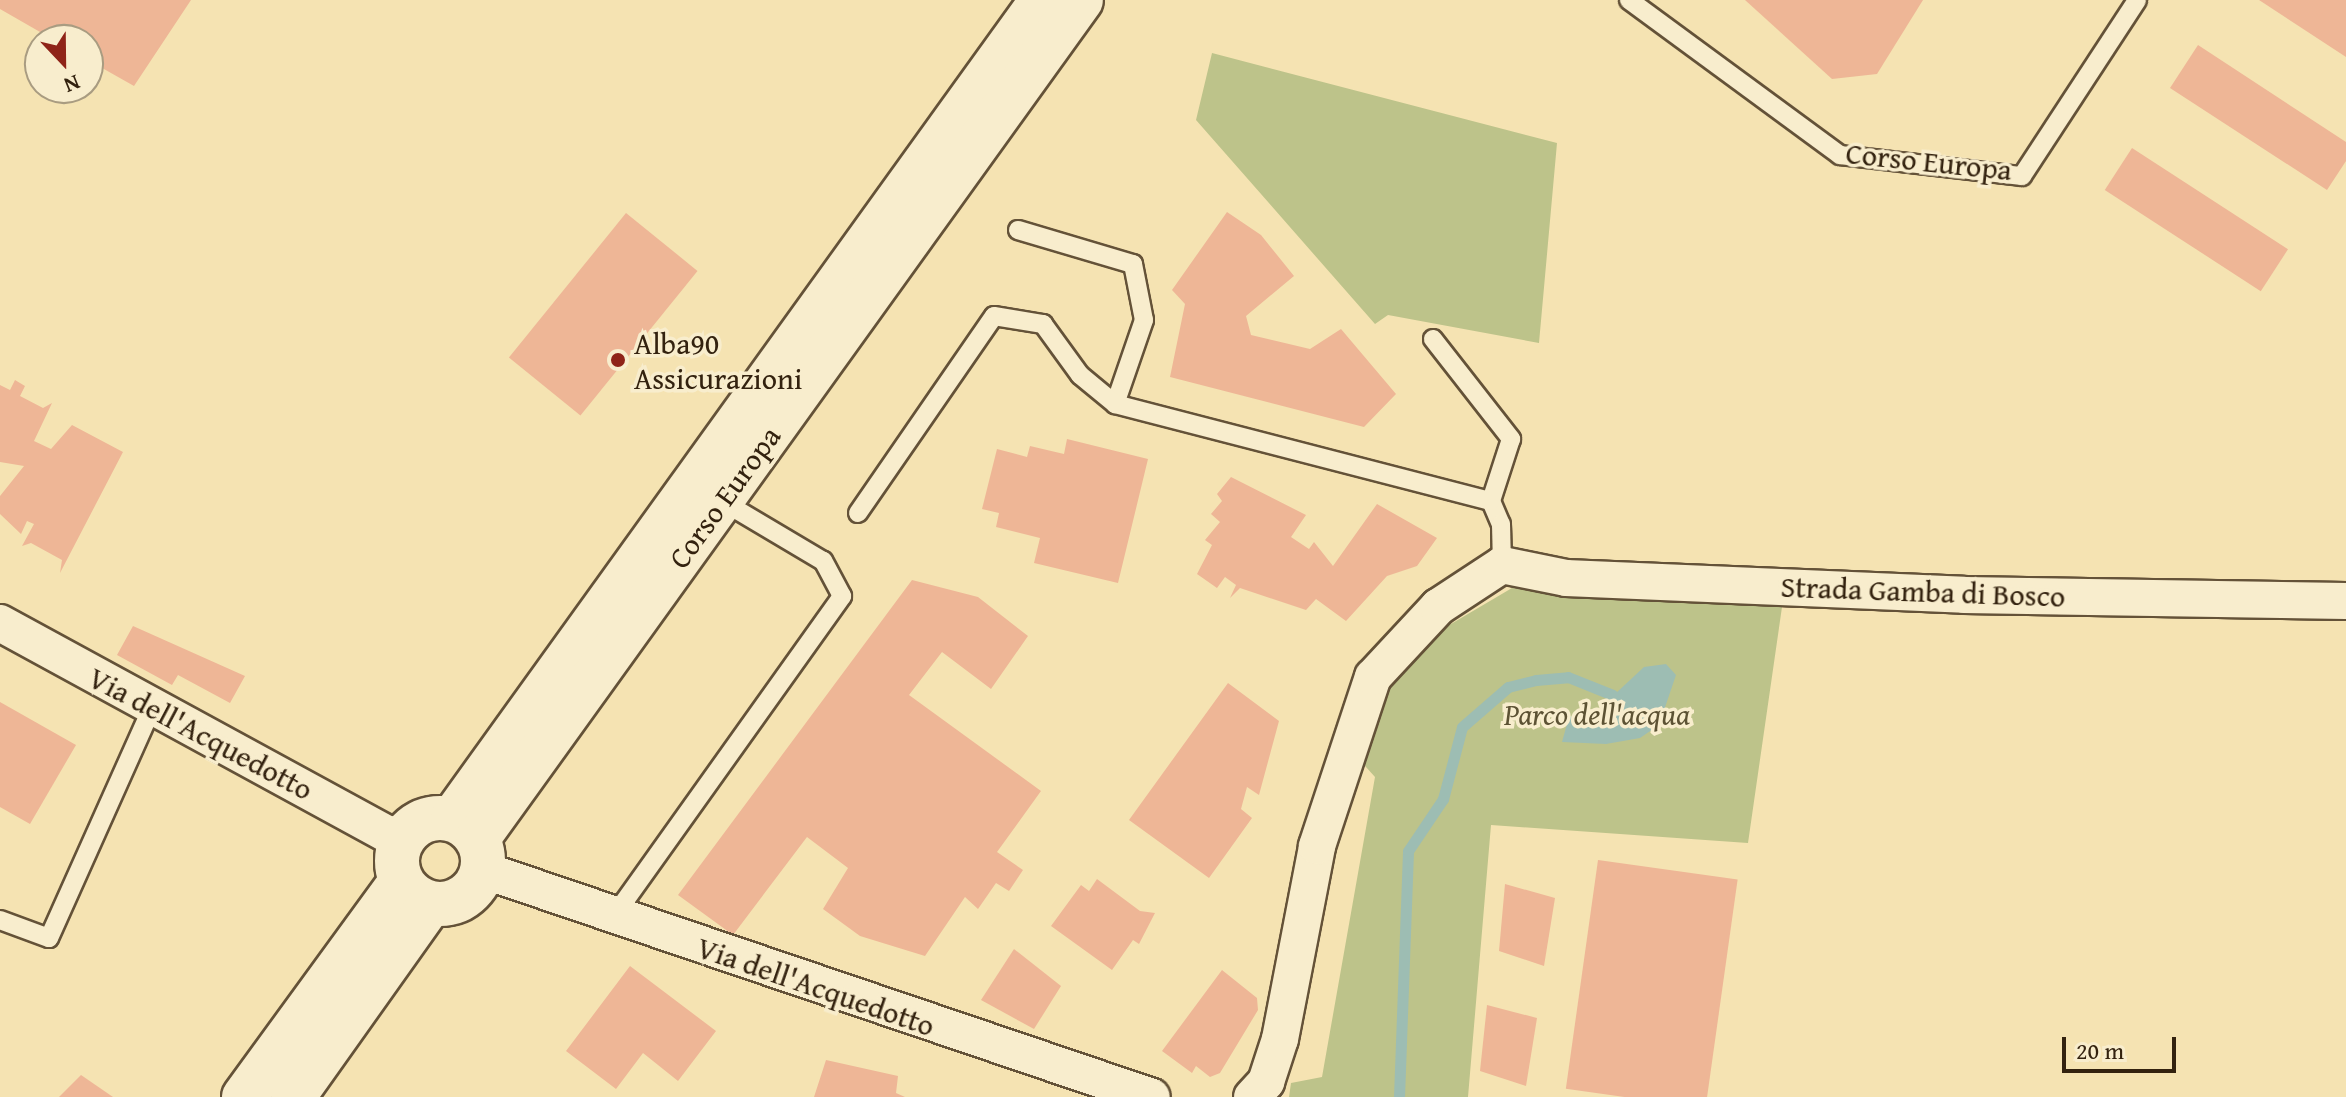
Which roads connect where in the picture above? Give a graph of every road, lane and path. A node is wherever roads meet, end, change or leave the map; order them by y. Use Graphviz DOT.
graph roads {
  1 [pos="1042,0"];
  2 [pos="1081,0"];
  3 [pos="1629,0"];
  4 [pos="2137,0"];
  5 [pos="1018,230"];
  6 [pos="1433,339"];
  7 [pos="1115,404"];
  8 [pos="722,501"];
  9 [pos="1491,501"];
  10 [pos="858,513"];
  11 [pos="1502,565"];
  12 [pos="2346,601"];
  13 [pos="0,623"];
  14 [pos="152,708"];
  15 [pos="404,835"];
  16 [pos="471,842"];
  17 [pos="416,893"];
  18 [pos="614,916"];
  19 [pos="0,920"];
  20 [pos="244,1097"];
  21 [pos="293,1097"];
  22 [pos="1152,1097"];
  23 [pos="1252,1097"];
  1 -- 16 [label="main road, Corso Europa"];
  2 -- 8 [label="main road, Corso Europa"];
  3 -- 4 [label="lane, Corso Europa"];
  5 -- 7 [label="lane"];
  6 -- 9 [label="lane"];
  7 -- 9 [label="lane"];
  7 -- 10 [label="lane"];
  8 -- 16 [label="main road, Corso Europa"];
  8 -- 18 [label="lane"];
  9 -- 11 [label="lane"];
  11 -- 12 [label="street, Strada Gamba di Bosco"];
  11 -- 23 [label="street"];
  13 -- 14 [label="street, Via dell'Acquedotto"];
  14 -- 15 [label="street, Via dell'Acquedotto"];
  14 -- 19 [label="lane"];
  15 -- 16 [label="main road"];
  15 -- 17 [label="main road"];
  16 -- 17 [label="main road"];
  16 -- 18 [label="street, Via dell'Acquedotto"];
  17 -- 20 [label="main road"];
  17 -- 21 [label="main road"];
  18 -- 22 [label="street, Via dell'Acquedotto"];
}
